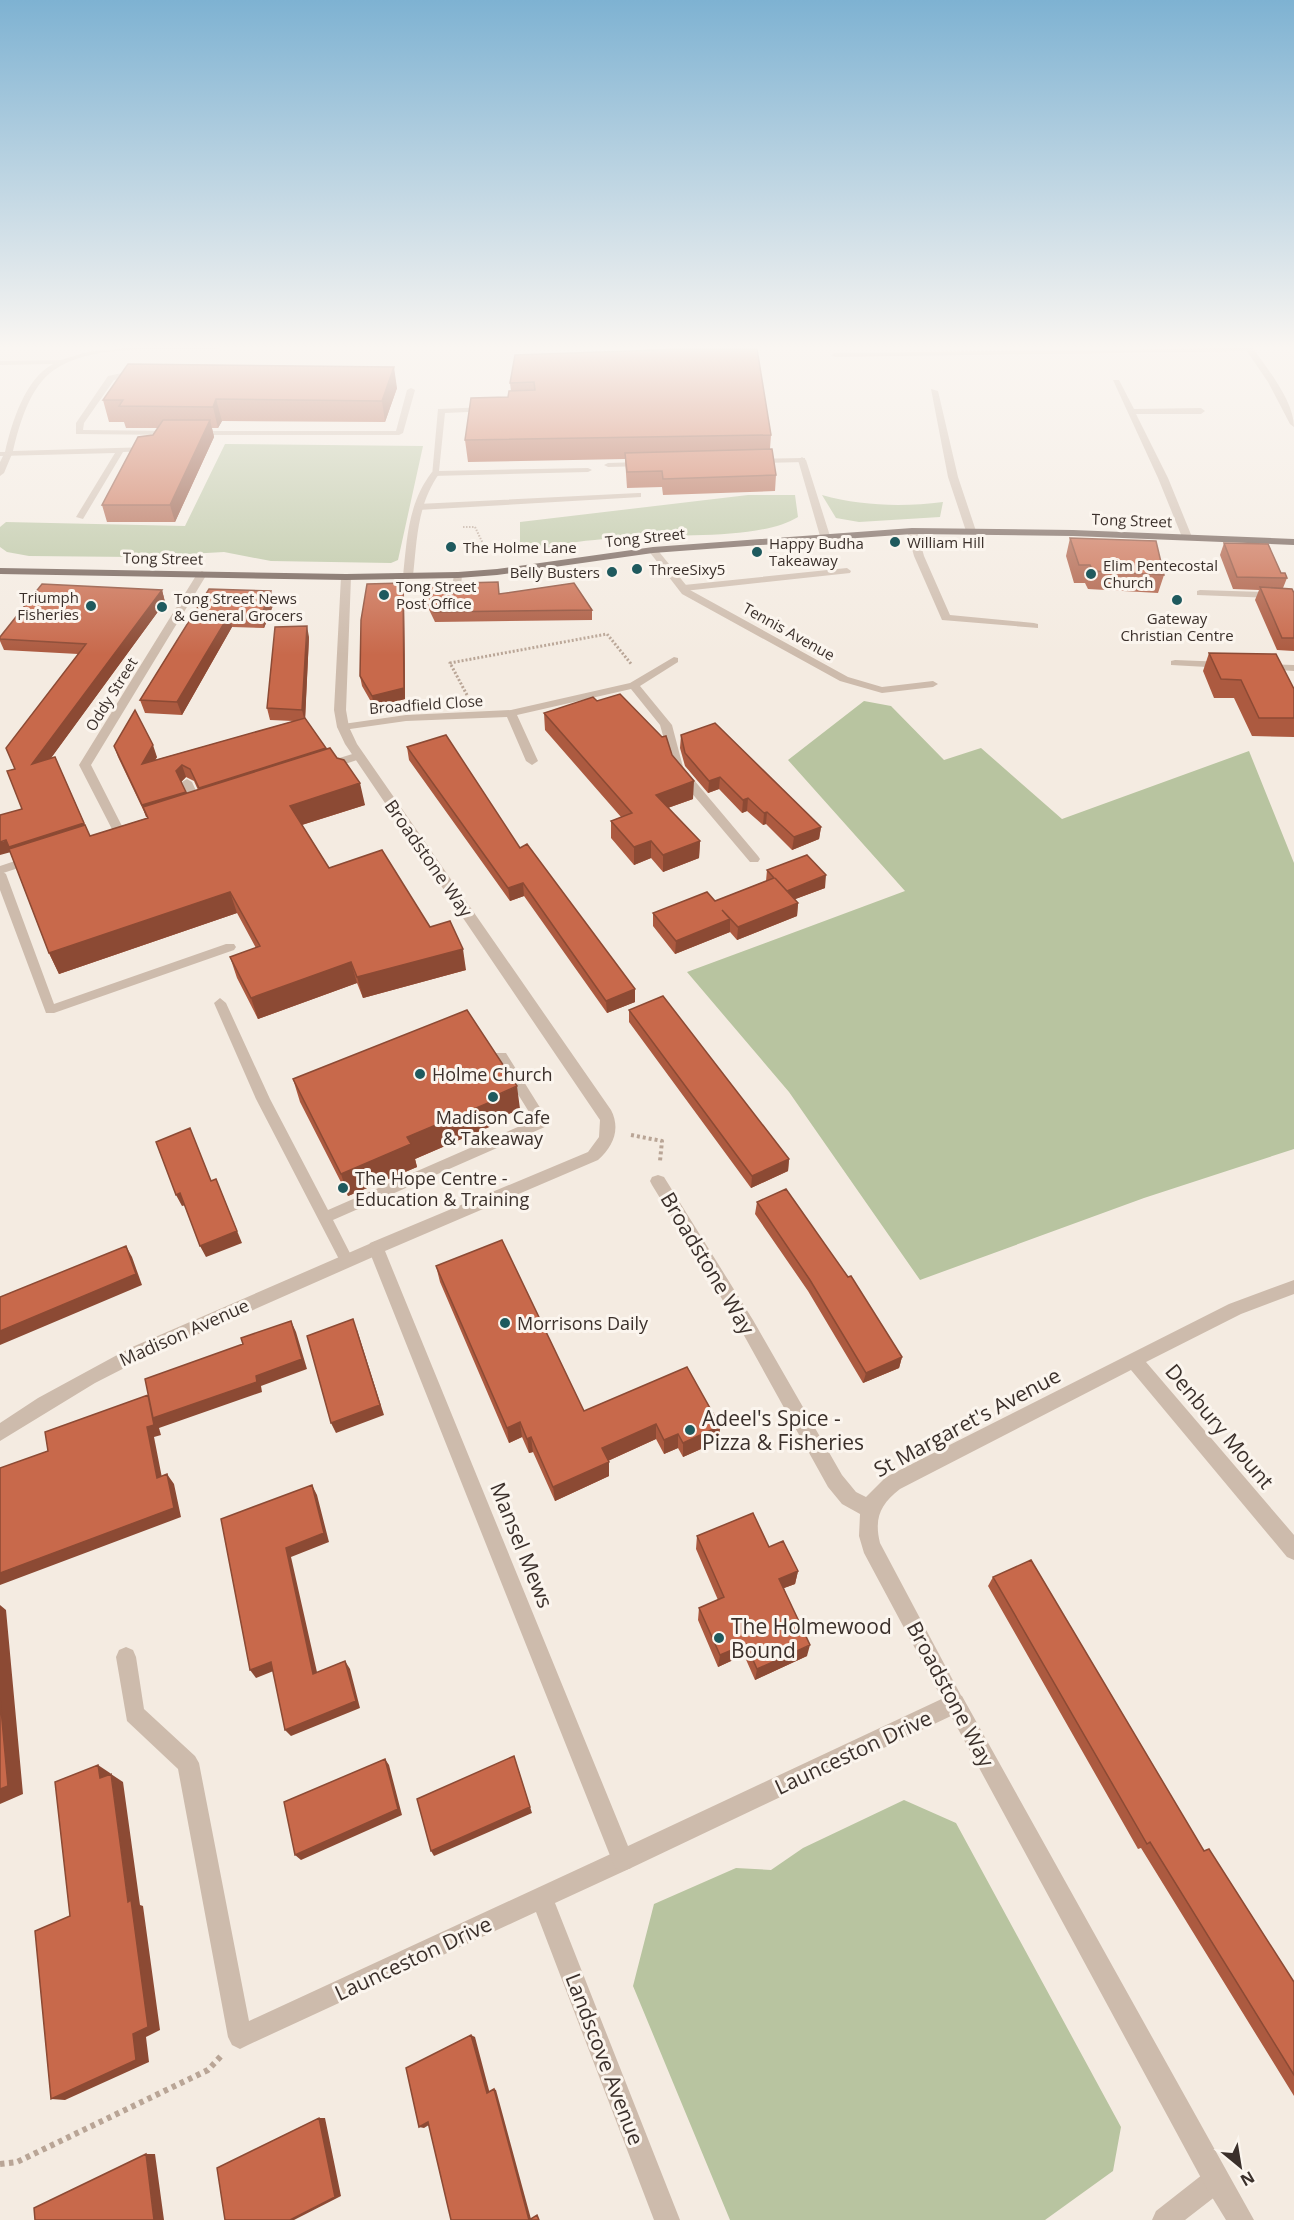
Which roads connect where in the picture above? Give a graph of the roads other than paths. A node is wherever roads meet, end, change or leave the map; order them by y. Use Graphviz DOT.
graph roads {
  1 [pos="154,448"];
  2 [pos="438,448"];
  3 [pos="947,448"];
  4 [pos="1148,448"];
  5 [pos="120,450"];
  6 [pos="4,454"];
  7 [pos="802,459"];
  8 [pos="745,461"];
  9 [pos="654,464"];
  10 [pos="608,465"];
  11 [pos="588,470"];
  12 [pos="0,473"];
  13 [pos="435,474"];
  14 [pos="638,495"];
  15 [pos="418,507"];
  16 [pos="80,517"];
  17 [pos="912,531"];
  18 [pos="971,531"];
  19 [pos="825,536"];
  20 [pos="1187,537"];
  21 [pos="1294,542"];
  22 [pos="653,550"];
  23 [pos="0,571"];
  24 [pos="847,571"];
  25 [pos="202,574"];
  26 [pos="458,574"];
  27 [pos="408,576"];
  28 [pos="346,577"];
  29 [pos="684,588"];
  30 [pos="1200,592"];
  31 [pos="1294,596"];
  32 [pos="455,599"];
  33 [pos="1034,626"];
  34 [pos="674,660"];
  35 [pos="1175,663"];
  36 [pos="1294,668"];
  37 [pos="639,682"];
  38 [pos="933,684"];
  39 [pos="511,712"];
  40 [pos="343,727"];
  41 [pos="358,756"];
  42 [pos="532,761"];
  43 [pos="316,770"];
  44 [pos="187,782"];
  45 [pos="199,808"];
  46 [pos="120,832"];
  47 [pos="44,856"];
  48 [pos="754,859"];
  49 [pos="0,872"];
  50 [pos="230,947"];
  51 [pos="220,1003"];
  52 [pos="501,1056"];
  53 [pos="658,1181"];
  54 [pos="324,1218"];
  55 [pos="376,1248"];
  56 [pos="346,1261"];
  57 [pos="1294,1287"];
  58 [pos="1134,1360"];
  59 [pos="0,1433"];
  60 [pos="870,1509"];
  61 [pos="1294,1550"];
  62 [pos="126,1657"];
  63 [pos="955,1703"];
  64 [pos="623,1860"];
  65 [pos="542,1899"];
  66 [pos="1216,2180"];
  67 [pos="667,2220"];
  68 [pos="1164,2220"];
  69 [pos="1240,2220"];
  1 -- 5 [label="lane"];
  2 -- 13 [label="lane"];
  3 -- 18 [label="street"];
  4 -- 20 [label="street"];
  5 -- 6 [label="lane"];
  5 -- 16 [label="lane"];
  6 -- 12 [label="street"];
  7 -- 8 [label="lane"];
  7 -- 19 [label="street"];
  9 -- 10 [label="lane"];
  11 -- 13 [label="lane"];
  13 -- 15 [label="street"];
  14 -- 15 [label="lane"];
  15 -- 27 [label="street"];
  17 -- 18 [label="highway, Tong Street"];
  17 -- 19 [label="highway, Tong Street"];
  17 -- 33 [label="street"];
  18 -- 20 [label="highway, Tong Street"];
  19 -- 22 [label="highway, Tong Street"];
  20 -- 21 [label="highway, Tong Street"];
  22 -- 26 [label="highway, Tong Street"];
  22 -- 29 [label="street, Tennis Avenue"];
  23 -- 25 [label="highway, Tong Street"];
  24 -- 29 [label="lane"];
  25 -- 28 [label="highway, Tong Street"];
  25 -- 46 [label="street, Oddy Street"];
  26 -- 27 [label="highway, Tong Street"];
  26 -- 32 [label="lane"];
  27 -- 28 [label="highway, Tong Street"];
  28 -- 40 [label="street, Broadstone Way"];
  29 -- 38 [label="street, Tennis Avenue"];
  30 -- 31 [label="lane"];
  34 -- 37 [label="street, Broadfield Close"];
  35 -- 36 [label="street"];
  37 -- 39 [label="street, Broadfield Close"];
  37 -- 48 [label="street"];
  39 -- 40 [label="street, Broadfield Close"];
  39 -- 42 [label="street"];
  40 -- 41 [label="street, Broadstone Way"];
  41 -- 43 [label="street"];
  41 -- 55 [label="street, Broadstone Way"];
  44 -- 45 [label="lane"];
  47 -- 49 [label="street"];
  49 -- 50 [label="lane"];
  51 -- 54 [label="lane"];
  52 -- 54 [label="lane"];
  53 -- 60 [label="street, Broadstone Way"];
  54 -- 56 [label="lane"];
  55 -- 56 [label="street, Madison Avenue"];
  55 -- 64 [label="street, Mansel Mews"];
  56 -- 59 [label="street, Madison Avenue"];
  57 -- 58 [label="street, St Margaret's Avenue"];
  58 -- 60 [label="street, St Margaret's Avenue"];
  58 -- 61 [label="street, Denbury Mount"];
  60 -- 63 [label="street, Broadstone Way"];
  62 -- 65 [label="street, Launceston Drive"];
  63 -- 64 [label="street, Launceston Drive"];
  63 -- 66 [label="street, Broadstone Way"];
  64 -- 65 [label="street, Launceston Drive"];
  65 -- 67 [label="street, Landscove Avenue"];
  66 -- 68 [label="street"];
  66 -- 69 [label="street, Broadstone Way"];
}
